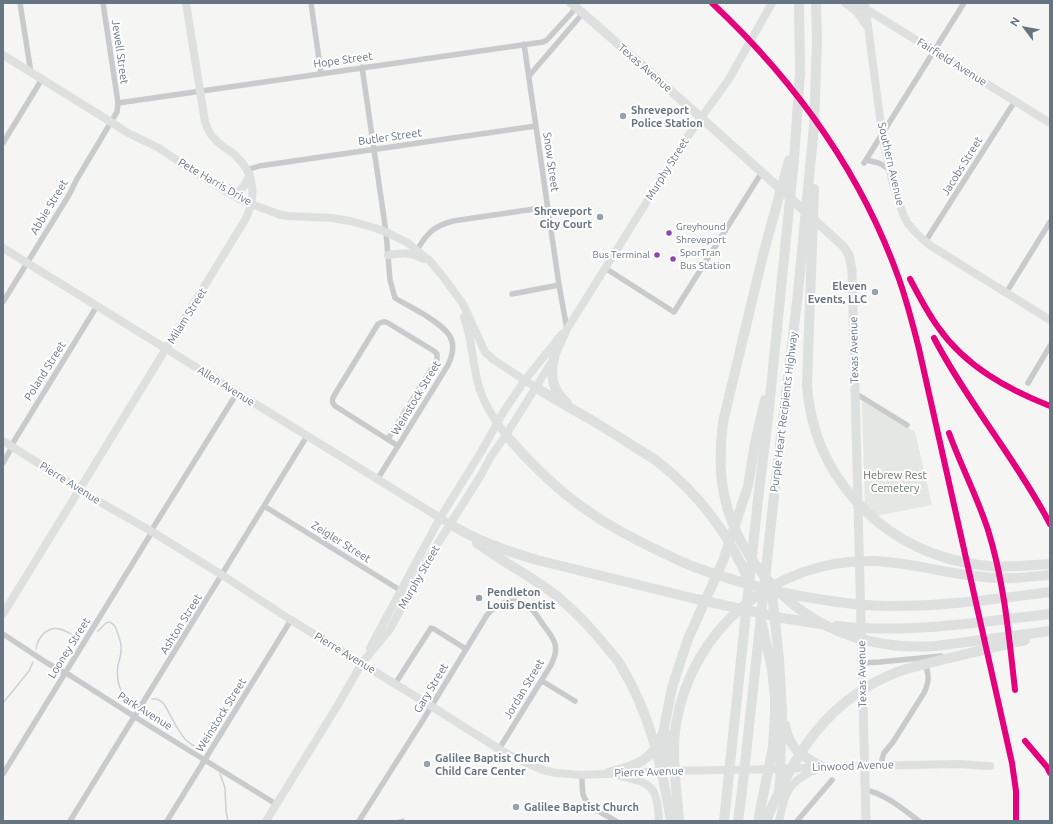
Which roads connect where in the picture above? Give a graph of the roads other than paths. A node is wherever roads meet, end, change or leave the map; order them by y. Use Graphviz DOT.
graph roads {
  1 [pos="20,3"];
  2 [pos="103,3"];
  3 [pos="186,3"];
  4 [pos="311,3"];
  5 [pos="799,3"];
  6 [pos="816,3"];
  7 [pos="845,3"];
  8 [pos="853,3"];
  9 [pos="964,3"];
  10 [pos="865,6"];
  11 [pos="576,7"];
  12 [pos="770,7"];
  13 [pos="868,29"];
  14 [pos="524,44"];
  15 [pos="934,51"];
  16 [pos="3,55"];
  17 [pos="362,67"];
  18 [pos="31,72"];
  19 [pos="322,73"];
  20 [pos="529,76"];
  21 [pos="42,79"];
  22 [pos="199,91"];
  23 [pos="1015,101"];
  24 [pos="118,103"];
  25 [pos="701,118"];
  26 [pos="111,122"];
  27 [pos="1050,123"];
  28 [pos="536,126"];
  29 [pos="814,126"];
  30 [pos="882,133"];
  31 [pos="796,135"];
  32 [pos="3,144"];
  33 [pos="374,149"];
  34 [pos="890,170"];
  35 [pos="762,172"];
  36 [pos="249,173"];
  37 [pos="230,193"];
  38 [pos="251,204"];
  39 [pos="548,207"];
  40 [pos="1050,222"];
  41 [pos="386,232"];
  42 [pos="925,242"];
  43 [pos="3,248"];
  44 [pos="417,250"];
  45 [pos="388,255"];
  46 [pos="430,261"];
  47 [pos="27,263"];
  48 [pos="605,268"];
  49 [pos="559,285"];
  50 [pos="453,291"];
  51 [pos="1006,293"];
  52 [pos="512,294"];
  53 [pos="3,302"];
  54 [pos="97,306"];
  55 [pos="1050,320"];
  56 [pos="567,329"];
  57 [pos="1050,346"];
  58 [pos="166,349"];
  59 [pos="554,358"];
  60 [pos="773,363"];
  61 [pos="525,380"];
  62 [pos="1028,383"];
  63 [pos="536,387"];
  64 [pos="237,393"];
  65 [pos="855,394"];
  66 [pos="575,411"];
  67 [pos="497,424"];
  68 [pos="907,425"];
  69 [pos="506,435"];
  70 [pos="307,436"];
  71 [pos="388,439"];
  72 [pos="3,441"];
  73 [pos="12,446"];
  74 [pos="398,446"];
  75 [pos="3,463"];
  76 [pos="377,480"];
  77 [pos="80,489"];
  78 [pos="264,506"];
  79 [pos="440,518"];
  80 [pos="453,526"];
  81 [pos="152,532"];
  82 [pos="768,554"];
  83 [pos="1050,564"];
  84 [pos="222,575"];
  85 [pos="1050,575"];
  86 [pos="1050,592"];
  87 [pos="404,593"];
  88 [pos="3,614"];
  89 [pos="1050,614"];
  90 [pos="537,617"];
  91 [pos="291,620"];
  92 [pos="1050,632"];
  93 [pos="3,634"];
  94 [pos="466,649"];
  95 [pos="947,656"];
  96 [pos="923,658"];
  97 [pos="362,663"];
  98 [pos="861,663"];
  99 [pos="65,673"];
  100 [pos="542,681"];
  101 [pos="395,684"];
  102 [pos="575,701"];
  103 [pos="432,706"];
  104 [pos="668,711"];
  105 [pos="782,711"];
  106 [pos="135,717"];
  107 [pos="499,749"];
  108 [pos="205,760"];
  109 [pos="882,765"];
  110 [pos="864,766"];
  111 [pos="990,766"];
  112 [pos="823,767"];
  113 [pos="780,769"];
  114 [pos="715,770"];
  115 [pos="663,771"];
  116 [pos="608,773"];
  117 [pos="3,774"];
  118 [pos="582,775"];
  119 [pos="832,780"];
  120 [pos="865,790"];
  121 [pos="276,804"];
  122 [pos="608,819"];
  123 [pos="70,821"];
  124 [pos="167,821"];
  125 [pos="266,821"];
  126 [pos="359,821"];
  127 [pos="616,821"];
  128 [pos="659,821"];
  129 [pos="671,821"];
  130 [pos="679,821"];
  131 [pos="724,821"];
  132 [pos="738,821"];
  133 [pos="758,821"];
  134 [pos="766,821"];
  135 [pos="776,821"];
  136 [pos="779,821"];
  137 [pos="797,821"];
  138 [pos="866,821"];
  139 [pos="919,821"];
  1 -- 18 [label="street"];
  2 -- 24 [label="street, Jewell Street"];
  3 -- 22 [label="main road"];
  4 -- 19 [label="street"];
  5 -- 31 [label="highway, Purple Heart Recipients Highway"];
  6 -- 29 [label="highway, Purple Heart Recipients Highway"];
  7 -- 13 [label="main road"];
  8 -- 10 [label="main road, Fairfield Avenue"];
  9 -- 15 [label="street"];
  10 -- 13 [label="main road, Southern Avenue"];
  10 -- 15 [label="main road, Fairfield Avenue"];
  11 -- 14 [label="street, Hope Street"];
  11 -- 20 [label="street"];
  11 -- 25 [label="main road, Texas Avenue"];
  12 -- 25 [label="main road, Murphy Street"];
  13 -- 30 [label="main road, Southern Avenue"];
  14 -- 17 [label="street, Hope Street"];
  14 -- 20 [label="street, Snow Street"];
  15 -- 23 [label="main road, Fairfield Avenue"];
  15 -- 30 [label="street"];
  16 -- 18 [label="main road, Pete Harris Drive"];
  17 -- 19 [label="street, Hope Street"];
  17 -- 33 [label="street, Weinstock Street"];
  18 -- 21 [label="main road, Pete Harris Drive"];
  19 -- 22 [label="street, Hope Street"];
  20 -- 28 [label="street, Snow Street"];
  21 -- 26 [label="main road, Pete Harris Drive"];
  21 -- 32 [label="street"];
  22 -- 24 [label="street, Hope Street"];
  22 -- 36 [label="main road"];
  23 -- 27 [label="main road, Fairfield Avenue"];
  23 -- 42 [label="street, Jacobs Street"];
  24 -- 26 [label="street"];
  25 -- 35 [label="main road, Texas Avenue"];
  25 -- 48 [label="main road, Murphy Street"];
  26 -- 37 [label="main road, Pete Harris Drive"];
  26 -- 47 [label="street, Abbie Street"];
  28 -- 33 [label="street, Butler Street"];
  28 -- 39 [label="street, Snow Street"];
  29 -- 82 [label="highway, Purple Heart Recipients Highway"];
  29 -- 83 [label="highway"];
  30 -- 34 [label="main road, Southern Avenue"];
  30 -- 34 [label="street"];
  31 -- 60 [label="highway, Purple Heart Recipients Highway"];
  31 -- 92 [label="highway"];
  33 -- 36 [label="street, Butler Street"];
  33 -- 41 [label="street, Weinstock Street"];
  34 -- 42 [label="main road, Southern Avenue"];
  35 -- 48 [label="street"];
  35 -- 65 [label="main road, Texas Avenue"];
  36 -- 37 [label="main road"];
  36 -- 38 [label="main road, Milam Street"];
  37 -- 38 [label="main road, Pete Harris Drive"];
  38 -- 41 [label="main road, Pete Harris Drive"];
  38 -- 58 [label="main road, Milam Street"];
  39 -- 44 [label="street"];
  39 -- 49 [label="street, Snow Street"];
  40 -- 51 [label="street"];
  41 -- 44 [label="main road, Pete Harris Drive"];
  41 -- 45 [label="street, Weinstock Street"];
  42 -- 51 [label="main road, Southern Avenue"];
  43 -- 47 [label="main road, Allen Avenue"];
  44 -- 46 [label="main road, Pete Harris Drive"];
  45 -- 46 [label="main road"];
  45 -- 74 [label="street, Weinstock Street"];
  46 -- 50 [label="main road, Pete Harris Drive"];
  47 -- 53 [label="street, Abbie Street"];
  47 -- 54 [label="main road, Allen Avenue"];
  48 -- 56 [label="main road, Murphy Street"];
  49 -- 52 [label="street"];
  49 -- 56 [label="street, Snow Street"];
  50 -- 61 [label="main road, Pete Harris Drive"];
  50 -- 67 [label="main road, Pete Harris Drive"];
  51 -- 55 [label="main road, Southern Avenue"];
  54 -- 58 [label="main road, Allen Avenue"];
  54 -- 73 [label="street, Poland Street"];
  56 -- 59 [label="main road, Murphy Street"];
  56 -- 61 [label="main road, Murphy Street"];
  57 -- 62 [label="street"];
  58 -- 64 [label="main road, Allen Avenue"];
  58 -- 77 [label="main road, Milam Street"];
  59 -- 63 [label="main road, Murphy Street"];
  59 -- 66 [label="highway"];
  60 -- 104 [label="highway"];
  60 -- 131 [label="highway, Purple Heart Recipients Highway"];
  61 -- 63 [label="main road, Pete Harris Drive"];
  61 -- 67 [label="main road, Murphy Street"];
  63 -- 66 [label="highway"];
  63 -- 69 [label="main road, Murphy Street"];
  64 -- 70 [label="main road, Allen Avenue"];
  64 -- 81 [label="street, Looney Street"];
  65 -- 68 [label="street"];
  65 -- 98 [label="main road, Texas Avenue"];
  66 -- 133 [label="highway"];
  67 -- 69 [label="main road, Pete Harris Drive"];
  67 -- 79 [label="main road, Murphy Street"];
  69 -- 80 [label="main road, Murphy Street"];
  69 -- 86 [label="highway"];
  70 -- 76 [label="main road, Allen Avenue"];
  70 -- 78 [label="street, Ashton Street"];
  71 -- 71 [label="street"];
  71 -- 74 [label="street"];
  72 -- 73 [label="main road, Pierre Avenue"];
  73 -- 75 [label="street, Poland Street"];
  73 -- 77 [label="main road, Pierre Avenue"];
  74 -- 76 [label="street, Weinstock Street"];
  76 -- 79 [label="main road, Allen Avenue"];
  77 -- 81 [label="main road, Pierre Avenue"];
  77 -- 88 [label="main road, Milam Street"];
  78 -- 84 [label="street, Ashton Street"];
  78 -- 87 [label="street, Zeigler Street"];
  79 -- 80 [label="main road, Allen Avenue"];
  79 -- 87 [label="main road, Murphy Street"];
  80 -- 87 [label="main road, Murphy Street"];
  80 -- 89 [label="highway"];
  80 -- 129 [label="highway"];
  81 -- 84 [label="main road, Pierre Avenue"];
  81 -- 99 [label="street, Looney Street"];
  82 -- 105 [label="highway"];
  82 -- 132 [label="highway, Purple Heart Recipients Highway"];
  84 -- 91 [label="main road, Pierre Avenue"];
  84 -- 106 [label="street, Ashton Street"];
  85 -- 130 [label="highway"];
  87 -- 97 [label="main road"];
  90 -- 94 [label="street, Gary Street"];
  90 -- 100 [label="street, Jordan Street"];
  91 -- 97 [label="main road, Pierre Avenue"];
  91 -- 108 [label="street, Weinstock Street"];
  92 -- 134 [label="highway"];
  93 -- 99 [label="street, Park Avenue"];
  94 -- 101 [label="street"];
  94 -- 103 [label="street, Gary Street"];
  95 -- 96 [label="street"];
  96 -- 98 [label="street"];
  96 -- 109 [label="street"];
  97 -- 101 [label="main road, Pierre Avenue"];
  97 -- 121 [label="main road"];
  98 -- 110 [label="main road, Texas Avenue"];
  99 -- 106 [label="street, Park Avenue"];
  99 -- 117 [label="street, Looney Street"];
  100 -- 102 [label="street"];
  100 -- 107 [label="street, Jordan Street"];
  101 -- 103 [label="main road, Pierre Avenue"];
  103 -- 107 [label="main road, Pierre Avenue"];
  103 -- 126 [label="street, Gary Street"];
  104 -- 115 [label="highway"];
  104 -- 116 [label="highway"];
  105 -- 112 [label="highway"];
  105 -- 113 [label="highway"];
  106 -- 108 [label="street, Park Avenue"];
  106 -- 123 [label="street, Ashton Street"];
  107 -- 118 [label="main road, Pierre Avenue"];
  108 -- 121 [label="street, Park Avenue"];
  108 -- 124 [label="street, Weinstock Street"];
  109 -- 110 [label="main road, Linwood Avenue"];
  109 -- 111 [label="main road, Linwood Avenue"];
  110 -- 112 [label="main road, Linwood Avenue"];
  110 -- 120 [label="main road, Texas Avenue"];
  112 -- 113 [label="main road, Linwood Avenue"];
  112 -- 136 [label="main road"];
  113 -- 114 [label="main road, Linwood Avenue"];
  113 -- 135 [label="main road"];
  114 -- 115 [label="main road, Pierre Avenue"];
  115 -- 116 [label="main road, Pierre Avenue"];
  115 -- 128 [label="main road"];
  116 -- 118 [label="main road, Pierre Avenue"];
  116 -- 128 [label="main road"];
  118 -- 122 [label="street"];
  119 -- 137 [label="street"];
  120 -- 138 [label="main road, Texas Avenue"];
  120 -- 139 [label="street"];
  121 -- 125 [label="main road"];
  122 -- 127 [label="street"];
}
